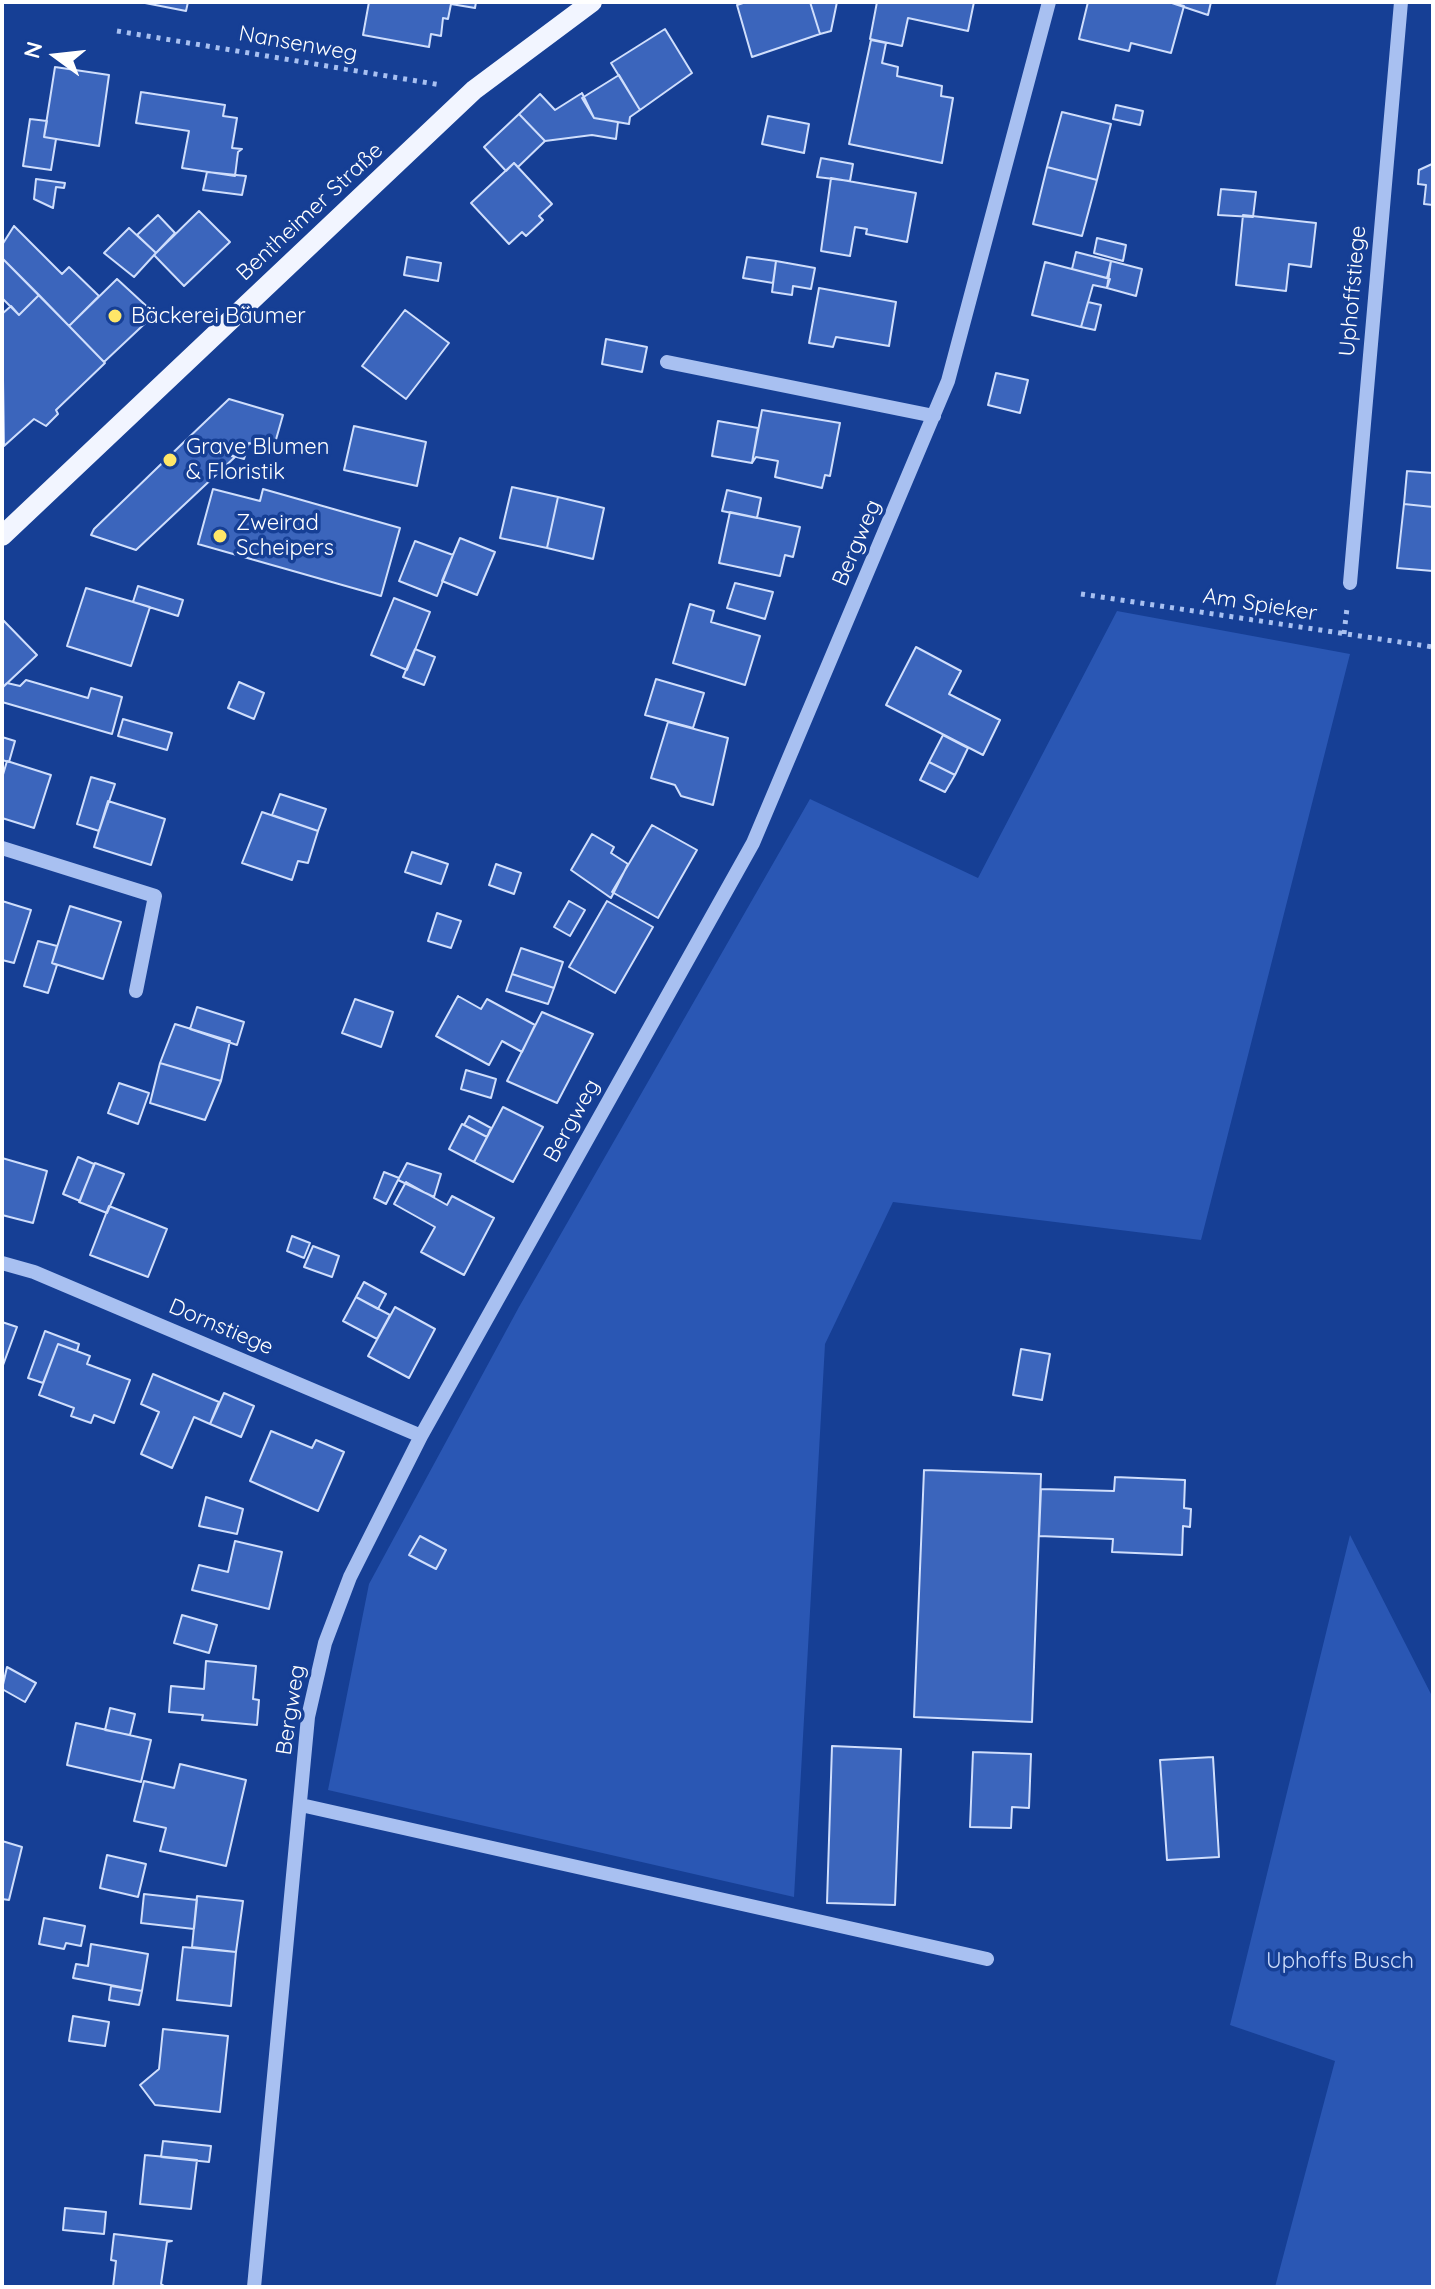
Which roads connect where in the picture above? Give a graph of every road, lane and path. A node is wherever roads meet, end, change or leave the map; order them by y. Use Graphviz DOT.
graph roads {
  1 [pos="592,2"];
  2 [pos="1049,2"];
  3 [pos="1401,2"];
  4 [pos="117,31"];
  5 [pos="474,90"];
  6 [pos="667,362"];
  7 [pos="934,416"];
  8 [pos="2,536"];
  9 [pos="1350,583"];
  10 [pos="1081,594"];
  11 [pos="1433,647"];
  12 [pos="2,848"];
  13 [pos="136,991"];
  14 [pos="2,1263"];
  15 [pos="421,1436"];
  16 [pos="301,1805"];
  17 [pos="987,1959"];
  18 [pos="254,2287"];
  1 -- 5 [label="main road, Bentheimer Straße"];
  2 -- 7 [label="street, Bergweg"];
  3 -- 9 [label="street, Uphoffstiege"];
  4 -- 5 [label="path, Nansenweg"];
  5 -- 8 [label="main road, Bentheimer Straße"];
  6 -- 7 [label="street"];
  7 -- 15 [label="street, Bergweg"];
  10 -- 11 [label="path, Am Spieker"];
  12 -- 13 [label="street"];
  14 -- 15 [label="street, Dornstiege"];
  15 -- 16 [label="street, Bergweg"];
  16 -- 17 [label="street"];
  16 -- 18 [label="street, Bergweg"];
}
